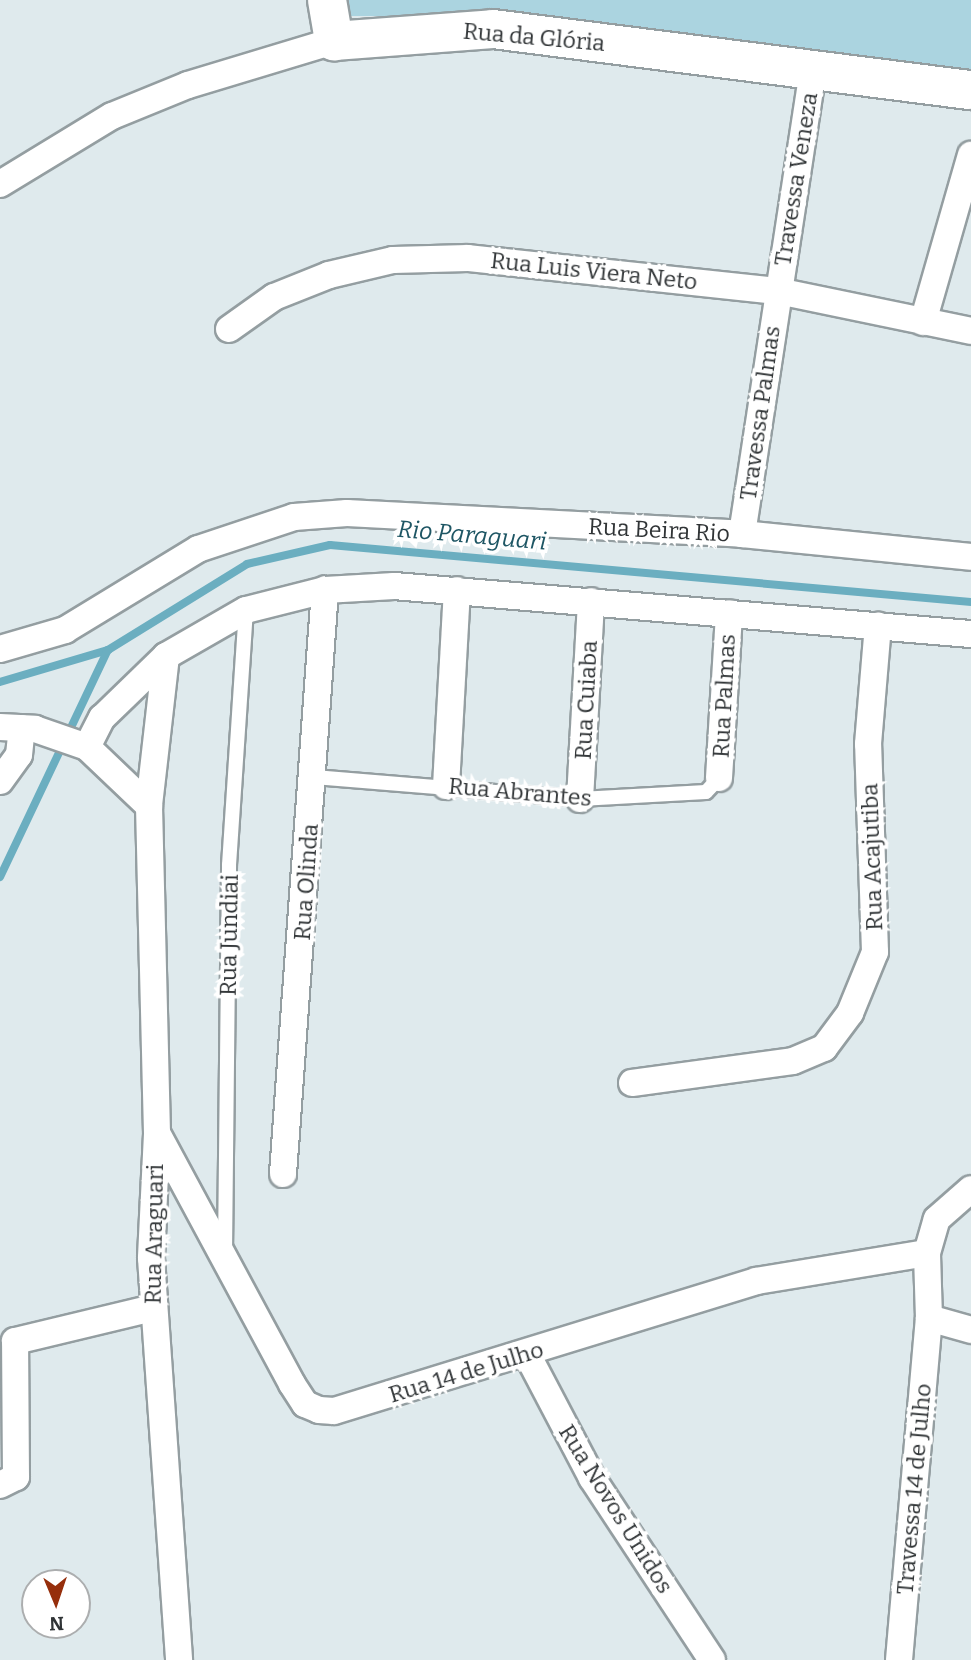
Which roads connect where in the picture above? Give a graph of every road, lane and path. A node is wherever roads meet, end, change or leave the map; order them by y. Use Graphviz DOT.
graph roads {
  1 [pos="327,0"];
  2 [pos="334,41"];
  3 [pos="814,66"];
  4 [pos="971,90"];
  5 [pos="971,155"];
  6 [pos="0,184"];
  7 [pos="778,291"];
  8 [pos="923,322"];
  9 [pos="229,328"];
  10 [pos="971,331"];
  11 [pos="742,534"];
  12 [pos="971,557"];
  13 [pos="325,590"];
  14 [pos="457,590"];
  15 [pos="591,601"];
  16 [pos="246,610"];
  17 [pos="729,613"];
  18 [pos="878,625"];
  19 [pos="971,634"];
  20 [pos="0,649"];
  21 [pos="166,656"];
  22 [pos="19,728"];
  23 [pos="81,744"];
  24 [pos="314,776"];
  25 [pos="719,778"];
  26 [pos="0,781"];
  27 [pos="446,786"];
  28 [pos="580,799"];
  29 [pos="149,806"];
  30 [pos="632,1083"];
  31 [pos="157,1134"];
  32 [pos="283,1174"];
  33 [pos="971,1189"];
  34 [pos="927,1253"];
  35 [pos="225,1261"];
  36 [pos="152,1308"];
  37 [pos="929,1318"];
  38 [pos="971,1330"];
  39 [pos="527,1354"];
  40 [pos="0,1485"];
  41 [pos="179,1660"];
  42 [pos="712,1660"];
  43 [pos="899,1660"];
  1 -- 2 [label="main road"];
  2 -- 3 [label="main road, Rua da Glória"];
  2 -- 6 [label="street, Rua da Glória"];
  3 -- 4 [label="main road, Rua da Glória"];
  3 -- 7 [label="street, Travessa Veneza"];
  5 -- 8 [label="street"];
  7 -- 8 [label="street, Rua Luis Viera Neto"];
  7 -- 9 [label="street, Rua Luis Viera Neto"];
  7 -- 11 [label="street, Travessa Palmas"];
  8 -- 10 [label="street, Rua Luis Viera Neto"];
  11 -- 12 [label="street, Rua Beira Rio"];
  11 -- 20 [label="street, Rua Beira Rio"];
  13 -- 14 [label="street"];
  13 -- 16 [label="street"];
  13 -- 24 [label="street, Rua Olinda"];
  14 -- 15 [label="street"];
  14 -- 27 [label="street"];
  15 -- 17 [label="street"];
  15 -- 28 [label="street, Rua Cuiaba"];
  16 -- 21 [label="street"];
  16 -- 35 [label="lane, Rua Jundiai"];
  17 -- 18 [label="street"];
  17 -- 25 [label="street, Rua Palmas"];
  18 -- 19 [label="street"];
  18 -- 30 [label="street, Rua Acajutiba"];
  21 -- 23 [label="street"];
  21 -- 29 [label="street, Rua Araguari"];
  22 -- 23 [label="street"];
  22 -- 26 [label="street"];
  23 -- 29 [label="street"];
  24 -- 27 [label="lane, Rua Abrantes"];
  24 -- 32 [label="street, Rua Olinda"];
  25 -- 28 [label="lane, Rua Abrantes"];
  27 -- 28 [label="lane, Rua Abrantes"];
  29 -- 31 [label="street, Rua Araguari"];
  31 -- 35 [label="street, Rua 14 de Julho"];
  31 -- 36 [label="street, Rua Araguari"];
  33 -- 34 [label="street, Travessa 14 de Julho"];
  34 -- 37 [label="street, Travessa 14 de Julho"];
  34 -- 39 [label="street, Rua 14 de Julho"];
  35 -- 39 [label="street, Rua 14 de Julho"];
  36 -- 40 [label="street"];
  36 -- 41 [label="street, Rua Araguari"];
  37 -- 38 [label="street"];
  37 -- 43 [label="street, Travessa 14 de Julho"];
  39 -- 42 [label="street, Rua Novos Unidos"];
}
